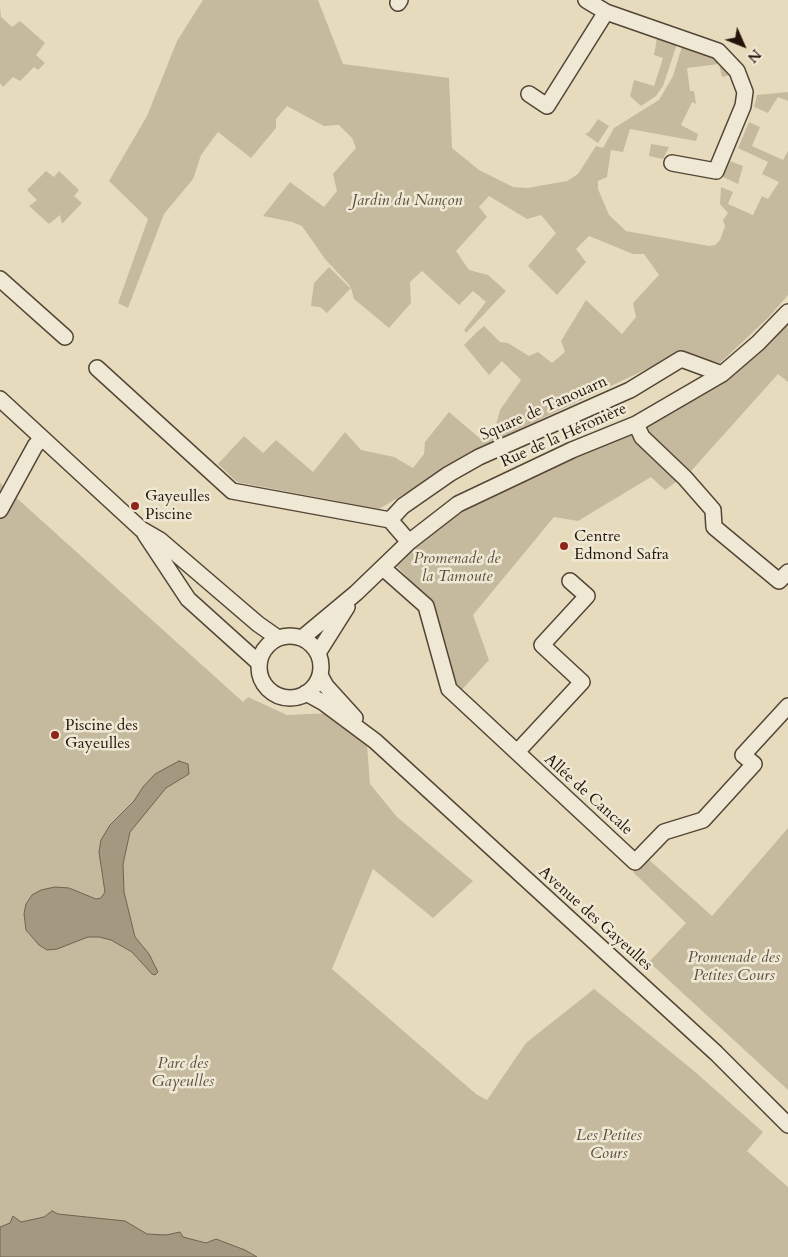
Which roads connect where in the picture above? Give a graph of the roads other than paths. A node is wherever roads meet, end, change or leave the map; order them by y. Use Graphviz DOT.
graph roads {
  1 [pos="586,0"];
  2 [pos="606,12"];
  3 [pos="528,94"];
  4 [pos="672,163"];
  5 [pos="0,279"];
  6 [pos="788,312"];
  7 [pos="65,337"];
  8 [pos="97,368"];
  9 [pos="722,374"];
  10 [pos="0,399"];
  11 [pos="636,424"];
  12 [pos="42,438"];
  13 [pos="0,510"];
  14 [pos="390,520"];
  15 [pos="141,529"];
  16 [pos="410,542"];
  17 [pos="382,568"];
  18 [pos="788,572"];
  19 [pos="570,581"];
  20 [pos="356,593"];
  21 [pos="278,638"];
  22 [pos="302,638"];
  23 [pos="318,653"];
  24 [pos="259,663"];
  25 [pos="320,675"];
  26 [pos="306,693"];
  27 [pos="788,706"];
  28 [pos="375,741"];
  29 [pos="517,752"];
  30 [pos="788,1125"];
  1 -- 2 [label="street"];
  2 -- 3 [label="street"];
  2 -- 4 [label="street"];
  5 -- 7 [label="street"];
  6 -- 9 [label="street, Rue de la Héronière"];
  8 -- 14 [label="street"];
  9 -- 11 [label="street, Rue de la Héronière"];
  9 -- 14 [label="street, Square de Tanouarn"];
  10 -- 12 [label="street"];
  11 -- 16 [label="street, Rue de la Héronière"];
  11 -- 18 [label="street"];
  12 -- 13 [label="street"];
  12 -- 15 [label="street"];
  14 -- 16 [label="street"];
  15 -- 21 [label="street"];
  15 -- 24 [label="street"];
  16 -- 17 [label="street, Rue de la Héronière"];
  17 -- 20 [label="street, Rue de la Héronière"];
  17 -- 29 [label="street, Allée de Cancale"];
  19 -- 29 [label="street"];
  20 -- 22 [label="street, Rue de la Héronière"];
  20 -- 23 [label="street, Rue de la Héronière"];
  21 -- 22 [label="street"];
  21 -- 24 [label="street"];
  22 -- 23 [label="street"];
  23 -- 25 [label="street, Avenue des Gayeulles"];
  24 -- 26 [label="street"];
  25 -- 26 [label="street"];
  25 -- 28 [label="street, Avenue des Gayeulles"];
  26 -- 28 [label="street, Avenue des Gayeulles"];
  27 -- 29 [label="street, Allée de Cancale"];
  28 -- 30 [label="street, Avenue des Gayeulles"];
}
